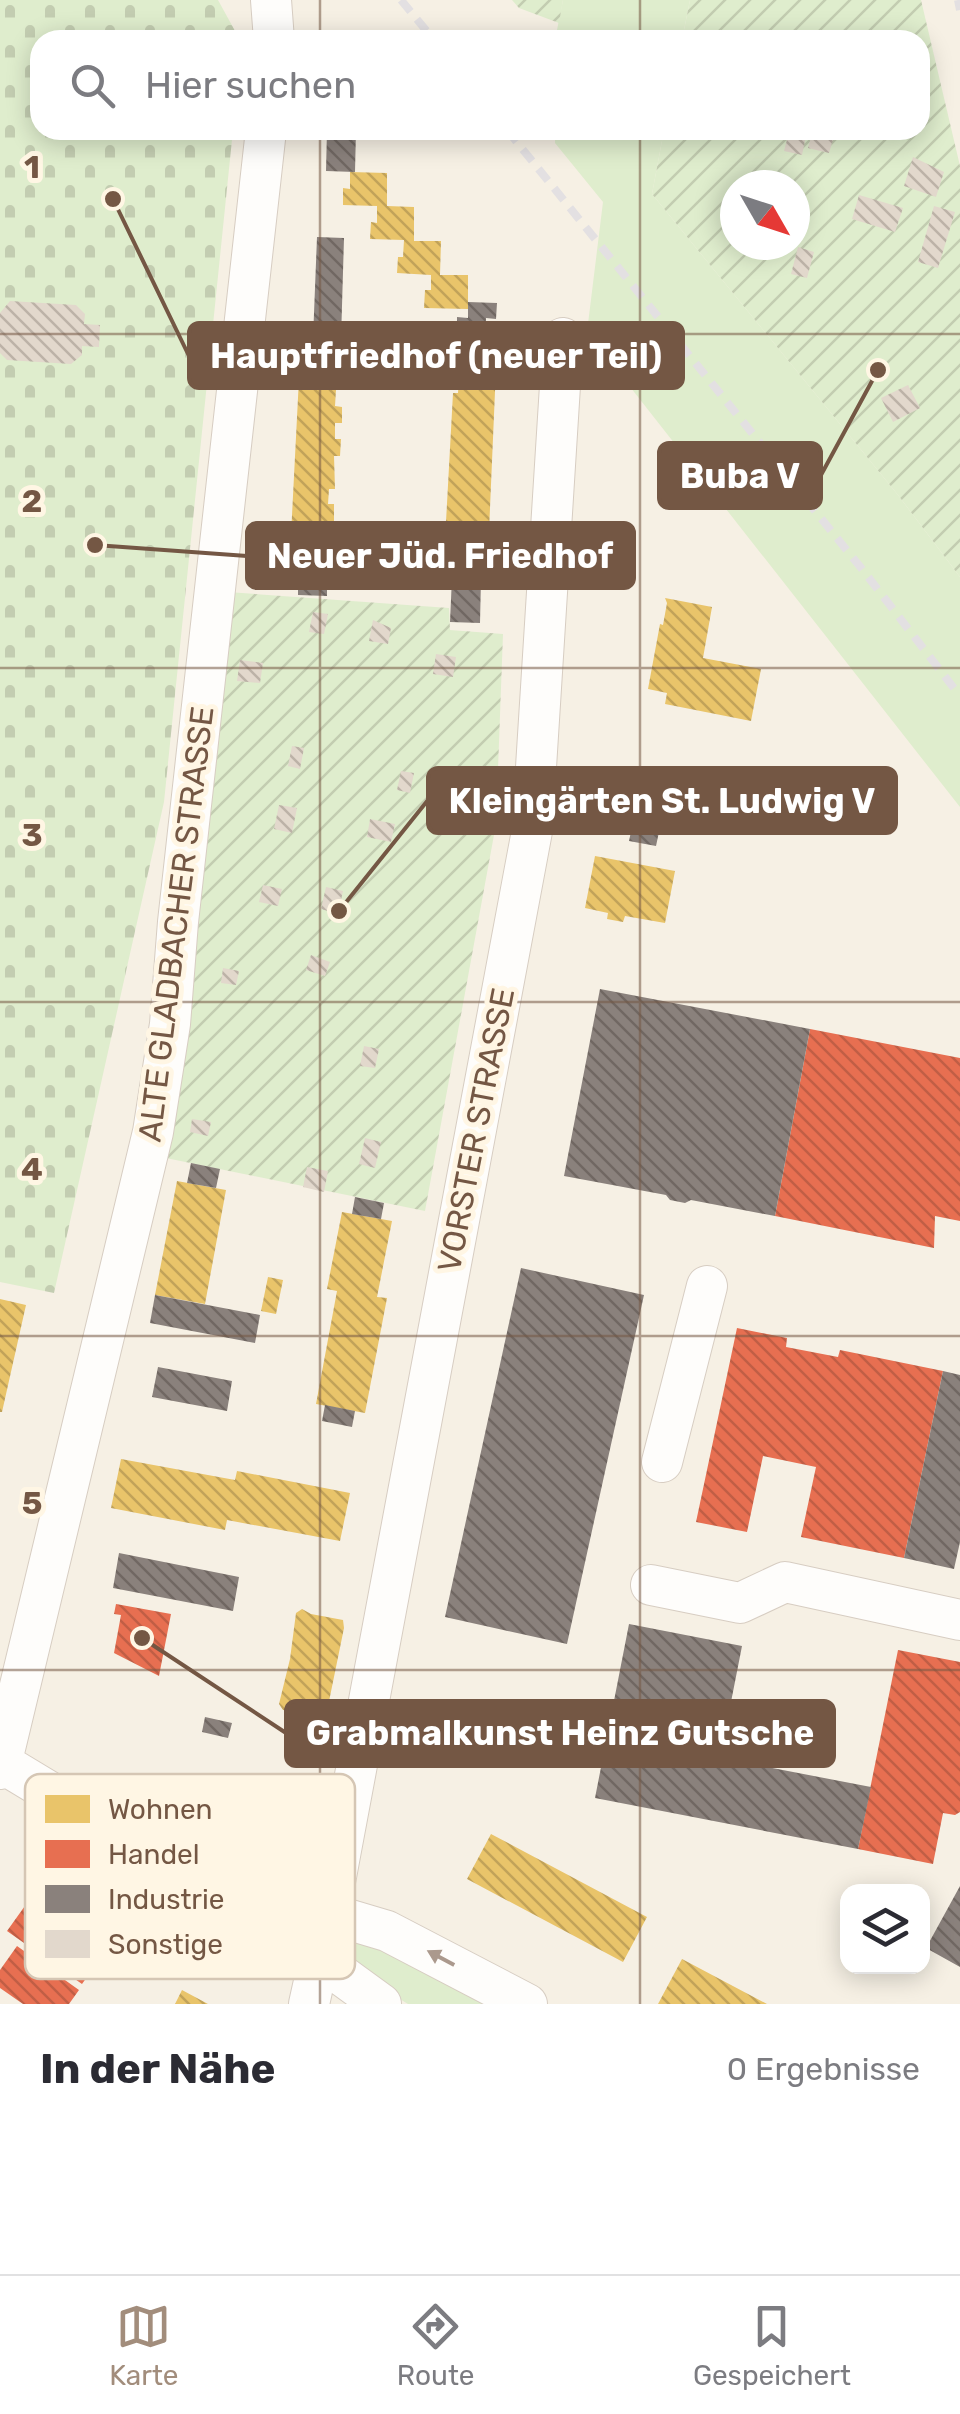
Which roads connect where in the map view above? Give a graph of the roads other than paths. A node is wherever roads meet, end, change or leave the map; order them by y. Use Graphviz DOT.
graph roads {
  1 [pos="271,0"];
  2 [pos="273,30"];
  3 [pos="265,140"];
  4 [pos="563,338"];
  5 [pos="707,1286"];
  6 [pos="662,1462"];
  7 [pos="651,1585"];
  8 [pos="960,1620"];
  9 [pos="0,1765"];
  10 [pos="25,1779"];
  11 [pos="355,1780"];
  12 [pos="355,1923"];
  13 [pos="315,1979"];
  14 [pos="347,1979"];
  15 [pos="310,2004"];
  16 [pos="381,2004"];
  17 [pos="527,2004"];
  1 -- 2 [label="street"];
  3 -- 9 [label="street, ALTE GLADBACHER STRASSE"];
  4 -- 11 [label="street, VORSTER STRASSE"];
  5 -- 6 [label="street"];
  7 -- 8 [label="street"];
  9 -- 10 [label="street"];
  17 -- 12 [label="street, one-way"];
  13 -- 15 [label="street"];
  14 -- 16 [label="street"];
}
